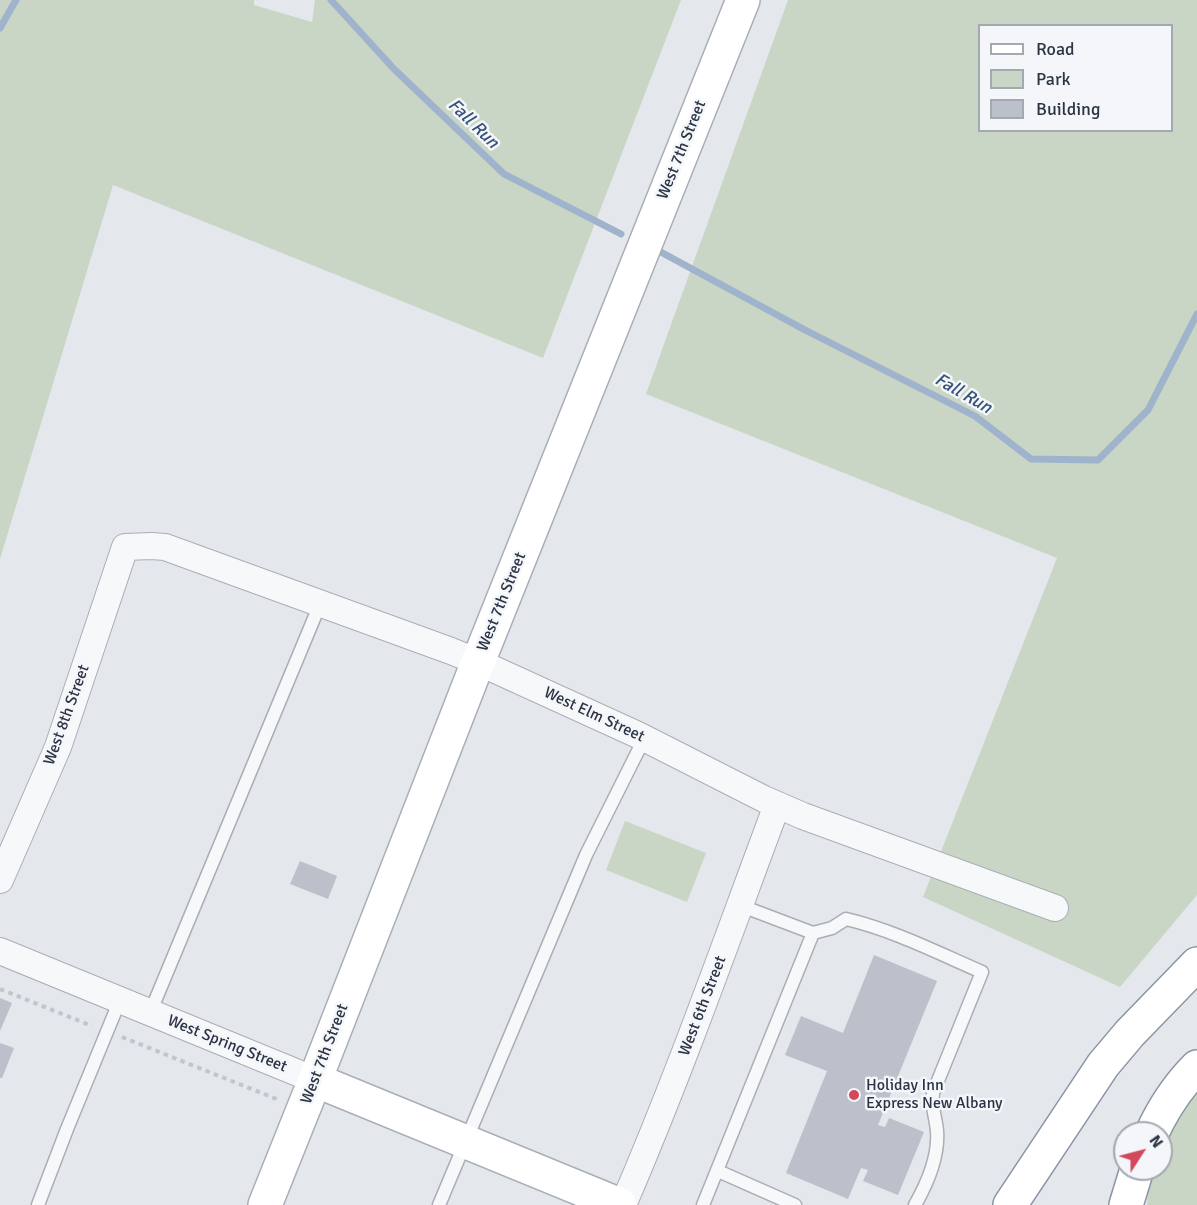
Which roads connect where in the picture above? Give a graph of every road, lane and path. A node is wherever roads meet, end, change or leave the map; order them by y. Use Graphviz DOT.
graph roads {
  1 [pos="742,0"];
  2 [pos="125,547"];
  3 [pos="320,603"];
  4 [pos="478,662"];
  5 [pos="644,738"];
  6 [pos="777,804"];
  7 [pos="0,880"];
  8 [pos="739,905"];
  9 [pos="1055,908"];
  10 [pos="813,933"];
  11 [pos="0,951"];
  12 [pos="1197,964"];
  13 [pos="0,989"];
  14 [pos="120,1000"];
  15 [pos="150,1012"];
  16 [pos="107,1032"];
  17 [pos="1197,1067"];
  18 [pos="315,1080"];
  19 [pos="288,1104"];
  20 [pos="1157,1121"];
  21 [pos="465,1142"];
  22 [pos="718,1171"];
  23 [pos="1133,1181"];
  24 [pos="38,1205"];
  25 [pos="265,1205"];
  26 [pos="439,1205"];
  27 [pos="622,1205"];
  28 [pos="703,1205"];
  29 [pos="795,1205"];
  30 [pos="915,1205"];
  31 [pos="1010,1205"];
  32 [pos="1126,1205"];
  1 -- 4 [label="main road, West 7th Street"];
  2 -- 3 [label="street, West Elm Street"];
  2 -- 7 [label="street, West 8th Street"];
  3 -- 4 [label="street, West Elm Street"];
  3 -- 15 [label="lane"];
  4 -- 5 [label="street, West Elm Street"];
  4 -- 18 [label="main road, West 7th Street"];
  5 -- 6 [label="street, West Elm Street"];
  5 -- 21 [label="lane"];
  6 -- 8 [label="street, West 6th Street"];
  6 -- 9 [label="street, West Elm Street"];
  8 -- 10 [label="lane"];
  8 -- 27 [label="street, West 6th Street"];
  10 -- 22 [label="lane"];
  10 -- 30 [label="lane"];
  11 -- 14 [label="street, West Spring Street"];
  12 -- 31 [label="main road"];
  13 -- 16 [label="path"];
  14 -- 15 [label="street, West Spring Street"];
  14 -- 16 [label="lane"];
  15 -- 18 [label="street, West Spring Street"];
  16 -- 19 [label="path"];
  16 -- 24 [label="lane"];
  17 -- 20 [label="main road"];
  18 -- 21 [label="main road, West Spring Street"];
  18 -- 25 [label="main road, West 7th Street"];
  21 -- 26 [label="lane"];
  21 -- 27 [label="main road, West Spring Street"];
  22 -- 28 [label="lane"];
  22 -- 29 [label="lane"];
  23 -- 32 [label="main road"];
}
